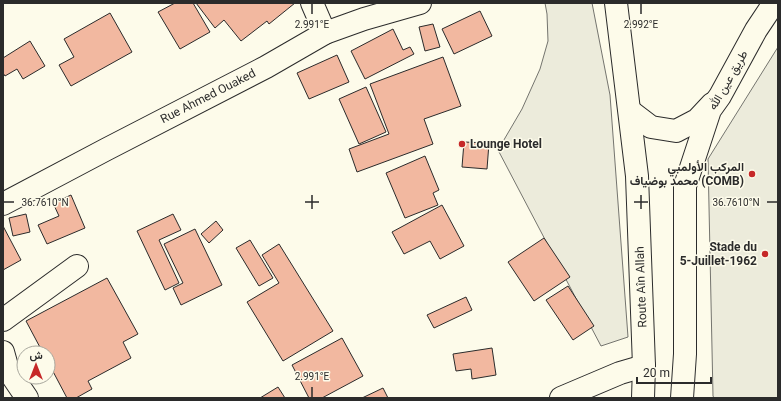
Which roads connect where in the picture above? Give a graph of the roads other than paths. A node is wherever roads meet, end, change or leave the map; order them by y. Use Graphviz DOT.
graph roads {
  1 [pos="312,3"];
  2 [pos="420,3"];
  3 [pos="616,3"];
  4 [pos="755,3"];
  5 [pos="774,3"];
  6 [pos="756,30"];
  7 [pos="325,33"];
  8 [pos="720,96"];
  9 [pos="630,111"];
  10 [pos="3,204"];
  11 [pos="77,266"];
  12 [pos="3,320"];
  13 [pos="3,352"];
  14 [pos="644,366"];
  15 [pos="27,398"];
  16 [pos="561,398"];
  17 [pos="643,398"];
  18 [pos="682,398"];
  1 -- 7 [label="main road"];
  2 -- 7 [label="main road, Rue Ahmed Ouaked"];
  3 -- 9 [label="main road"];
  4 -- 6 [label="main road"];
  5 -- 6 [label="main road, طريق عين الله"];
  6 -- 8 [label="main road, طريق عين الله"];
  7 -- 10 [label="main road, Rue Ahmed Ouaked"];
  8 -- 9 [label="main road"];
  8 -- 18 [label="main road, طريق عين الله"];
  9 -- 14 [label="main road, Route Aîn Allah"];
  11 -- 12 [label="main road"];
  13 -- 15 [label="main road"];
  14 -- 16 [label="main road"];
  14 -- 17 [label="main road, Route Aîn Allah"];
}
